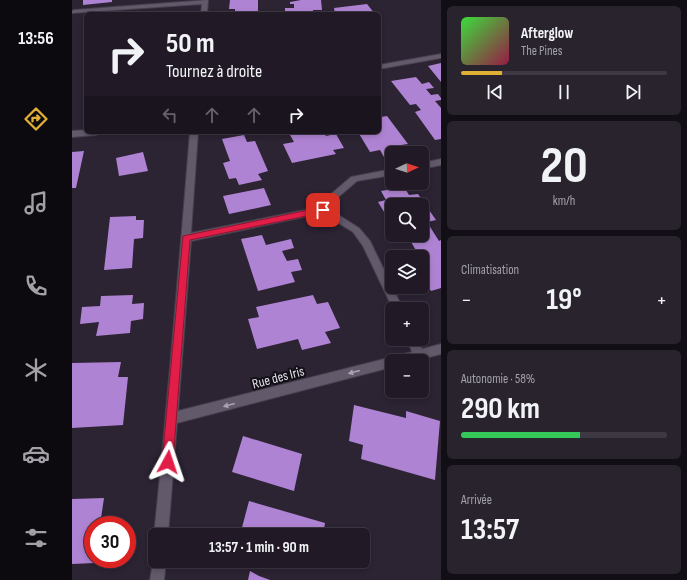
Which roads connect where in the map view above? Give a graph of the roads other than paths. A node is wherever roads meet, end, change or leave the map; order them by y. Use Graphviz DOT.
graph roads {
  1 [pos="204,1"];
  2 [pos="74,12"];
  3 [pos="204,12"];
  4 [pos="441,56"];
  5 [pos="381,67"];
  6 [pos="84,133"];
  7 [pos="72,134"];
  8 [pos="194,134"];
  9 [pos="441,162"];
  10 [pos="429,165"];
  11 [pos="385,173"];
  12 [pos="323,210"];
  13 [pos="186,238"];
  14 [pos="395,302"];
  15 [pos="441,349"];
  16 [pos="423,354"];
  17 [pos="385,364"];
  18 [pos="171,419"];
  19 [pos="162,528"];
  20 [pos="159,568"];
  21 [pos="158,580"];
  1 -- 2 [label="street"];
  1 -- 3 [label="street"];
  4 -- 5 [label="street"];
  6 -- 7 [label="street"];
  8 -- 13 [label="street"];
  9 -- 10 [label="street"];
  11 -- 12 [label="street"];
  12 -- 13 [label="street"];
  12 -- 14 [label="street"];
  13 -- 18 [label="street"];
  15 -- 16 [label="street"];
  17 -- 18 [label="street, Rue des Iris, one-way"];
  18 -- 19 [label="street"];
  20 -- 21 [label="street"];
}
